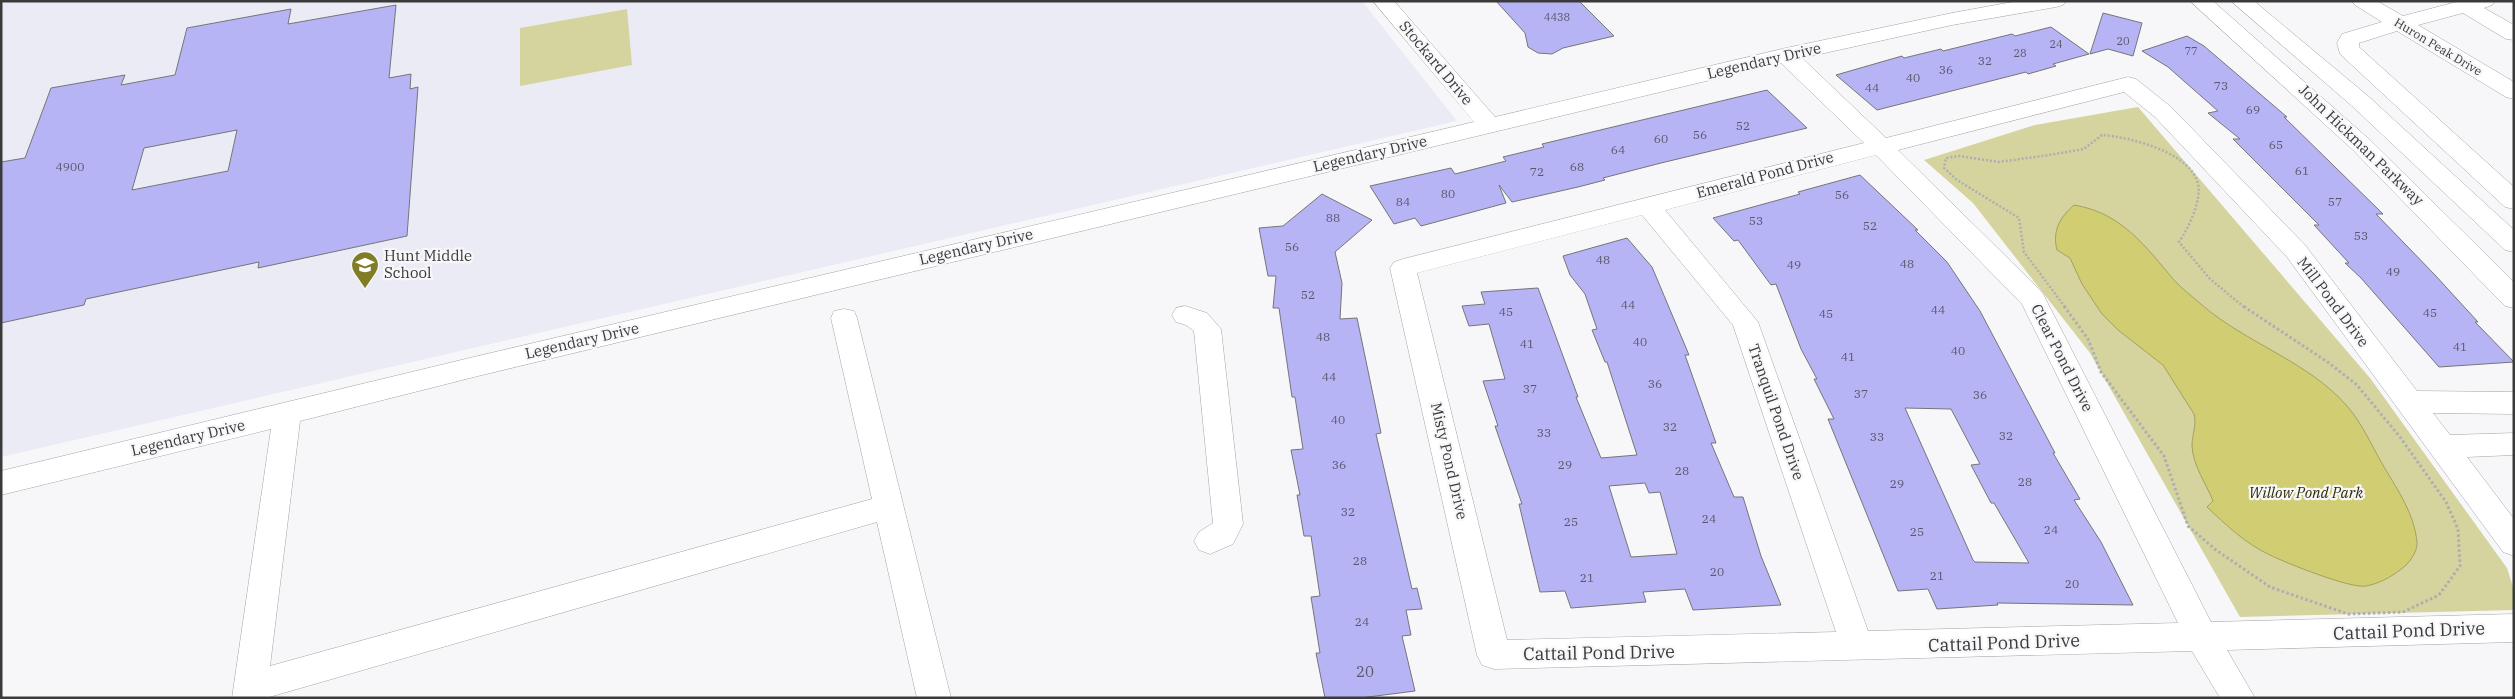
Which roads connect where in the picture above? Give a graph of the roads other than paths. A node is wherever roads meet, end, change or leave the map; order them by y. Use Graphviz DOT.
graph roads {
  1 [pos="1383,1"];
  2 [pos="1928,1"];
  3 [pos="1995,1"];
  4 [pos="2056,1"];
  5 [pos="2200,1"];
  6 [pos="2241,1"];
  7 [pos="2362,1"];
  8 [pos="2475,4"];
  9 [pos="1952,19"];
  10 [pos="2399,24"];
  11 [pos="2514,34"];
  12 [pos="1786,55"];
  13 [pos="2128,84"];
  14 [pos="2514,92"];
  15 [pos="1489,125"];
  16 [pos="1878,145"];
  17 [pos="2514,201"];
  18 [pos="1647,205"];
  19 [pos="2514,244"];
  20 [pos="1403,268"];
  21 [pos="2514,299"];
  22 [pos="1185,315"];
  23 [pos="844,318"];
  24 [pos="2408,402"];
  25 [pos="2514,403"];
  26 [pos="287,414"];
  27 [pos="2514,444"];
  28 [pos="2442,447"];
  29 [pos="1,482"];
  30 [pos="890,506"];
  31 [pos="1210,541"];
  32 [pos="2514,543"];
  33 [pos="2514,628"];
  34 [pos="2202,637"];
  35 [pos="1858,646"];
  36 [pos="1494,655"];
  37 [pos="249,692"];
  38 [pos="934,698"];
  39 [pos="2238,698"];
  1 -- 15 [label="street, Stockard Drive"];
  2 -- 9 [label="street"];
  3 -- 9 [label="street, Legendary Drive"];
  4 -- 9 [label="street, Legendary Drive"];
  5 -- 21 [label="street, John Hickman Parkway"];
  6 -- 19 [label="street, John Hickman Parkway"];
  7 -- 10 [label="street, Huron Peak Drive"];
  8 -- 10 [label="street"];
  8 -- 11 [label="street"];
  9 -- 12 [label="street, Legendary Drive"];
  10 -- 14 [label="street, Huron Peak Drive"];
  10 -- 17 [label="street"];
  12 -- 15 [label="street, Legendary Drive"];
  12 -- 16 [label="street, Clear Pond Drive"];
  13 -- 16 [label="street, Emerald Pond Drive"];
  13 -- 24 [label="street, Mill Pond Drive"];
  15 -- 26 [label="street, Legendary Drive"];
  16 -- 18 [label="street, Emerald Pond Drive"];
  16 -- 34 [label="street, Clear Pond Drive"];
  18 -- 20 [label="street, Emerald Pond Drive"];
  18 -- 35 [label="street, Tranquil Pond Drive"];
  20 -- 36 [label="street, Misty Pond Drive"];
  22 -- 31 [label="street"];
  23 -- 30 [label="street"];
  24 -- 25 [label="street"];
  24 -- 28 [label="street, Mill Pond Drive"];
  26 -- 29 [label="street, Legendary Drive"];
  26 -- 37 [label="street"];
  27 -- 28 [label="street"];
  28 -- 32 [label="street, Mill Pond Drive"];
  30 -- 37 [label="street"];
  30 -- 38 [label="street"];
  33 -- 34 [label="street, Cattail Pond Drive"];
  34 -- 35 [label="street, Cattail Pond Drive"];
  34 -- 39 [label="street, Clear Pond Drive"];
  35 -- 36 [label="street, Cattail Pond Drive"];
}
